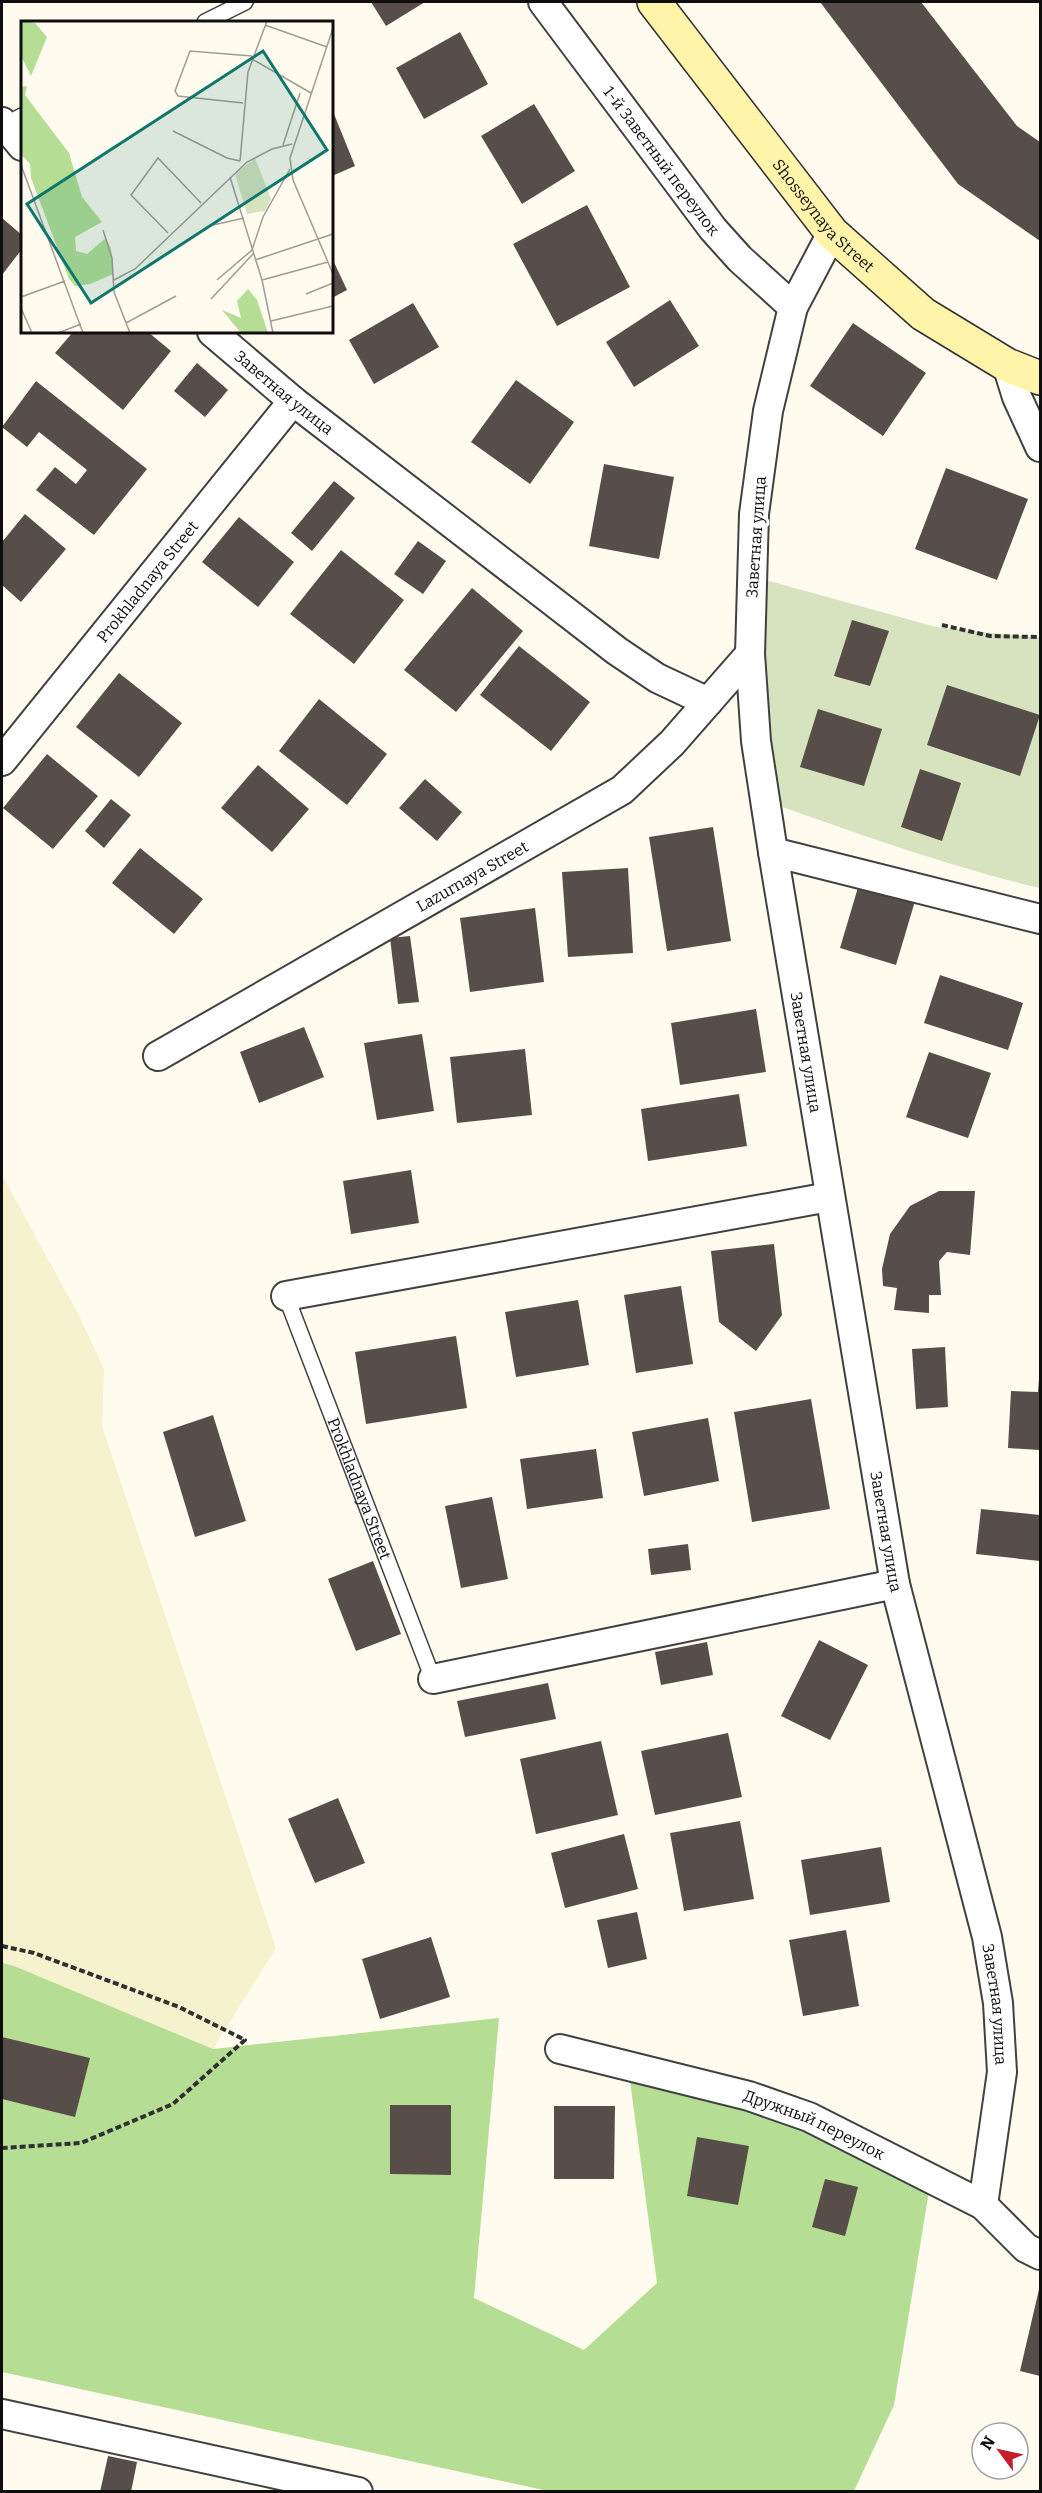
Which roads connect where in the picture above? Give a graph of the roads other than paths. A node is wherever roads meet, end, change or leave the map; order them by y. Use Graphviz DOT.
graph roads {
  1 [pos="245,2"];
  2 [pos="543,2"];
  3 [pos="654,2"];
  4 [pos="207,21"];
  5 [pos="832,233"];
  6 [pos="793,307"];
  7 [pos="213,333"];
  8 [pos="1007,365"];
  9 [pos="1041,378"];
  10 [pos="293,401"];
  11 [pos="1041,447"];
  12 [pos="750,654"];
  13 [pos="708,702"];
  14 [pos="2,760"];
  15 [pos="773,852"];
  16 [pos="1041,919"];
  17 [pos="158,1056"];
  18 [pos="829,1197"];
  19 [pos="286,1296"];
  20 [pos="895,1584"];
  21 [pos="433,1679"];
  22 [pos="560,2049"];
  23 [pos="983,2205"];
  24 [pos="1041,2255"];
  25 [pos="2,2414"];
  26 [pos="358,2492"];
  1 -- 4 [label="lane"];
  2 -- 6 [label="street, 1-й Заветный переулок"];
  3 -- 5 [label="street, Shosseynaya Street"];
  5 -- 6 [label="street, Заветная улица"];
  5 -- 8 [label="street, Shosseynaya Street"];
  6 -- 12 [label="street, Заветная улица"];
  7 -- 10 [label="street, Заветная улица"];
  8 -- 9 [label="street, Shosseynaya Street"];
  8 -- 11 [label="street"];
  10 -- 13 [label="street, Заветная улица"];
  10 -- 14 [label="street, Prokhladnaya Street"];
  12 -- 13 [label="street, Lazurnaya Street"];
  12 -- 15 [label="street, Заветная улица"];
  13 -- 17 [label="street, Lazurnaya Street"];
  15 -- 16 [label="street"];
  15 -- 18 [label="street, Заветная улица"];
  18 -- 19 [label="street"];
  18 -- 20 [label="street, Заветная улица"];
  19 -- 21 [label="lane, Prokhladnaya Street"];
  20 -- 21 [label="street"];
  20 -- 23 [label="street, Заветная улица"];
  22 -- 23 [label="street, Дружный переулок"];
  23 -- 24 [label="street, Дружный переулок"];
  25 -- 26 [label="street"];
}
